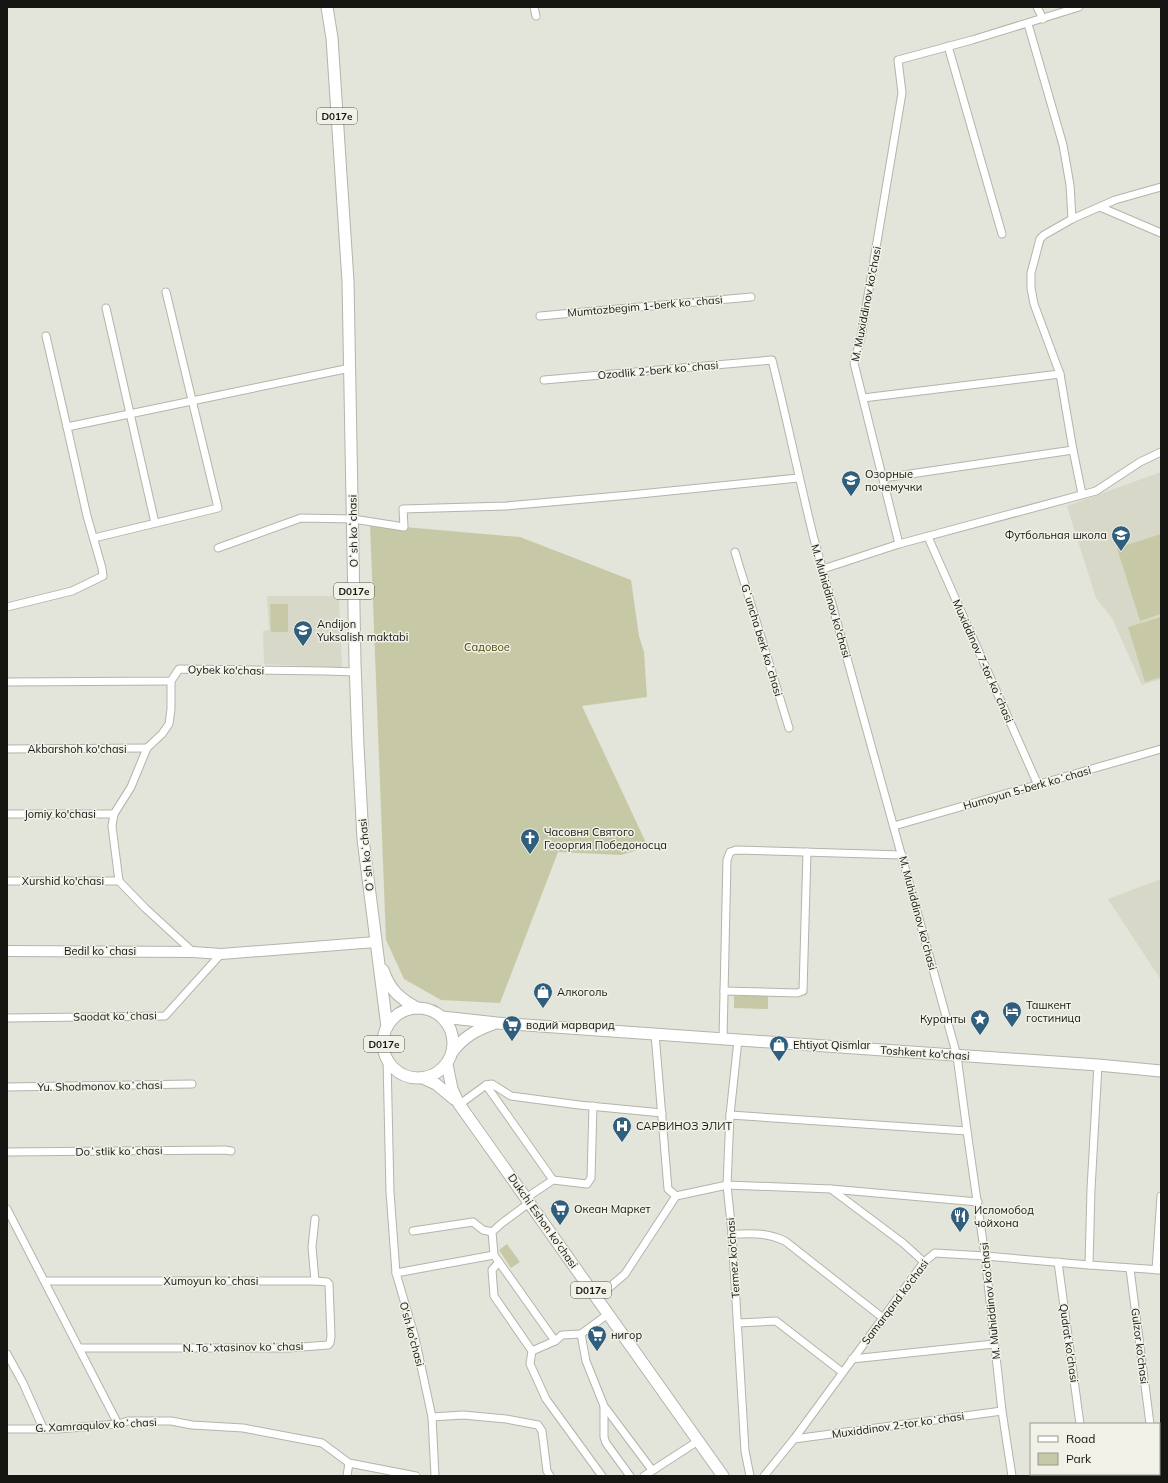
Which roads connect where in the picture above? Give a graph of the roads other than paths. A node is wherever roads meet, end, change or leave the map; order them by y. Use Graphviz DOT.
graph roads {
  1 [pos="327,7"];
  2 [pos="534,7"];
  3 [pos="1036,7"];
  4 [pos="1079,7"];
  5 [pos="536,16"];
  6 [pos="1043,19"];
  7 [pos="1028,24"];
  8 [pos="948,46"];
  9 [pos="1161,187"];
  10 [pos="1100,207"];
  11 [pos="1072,219"];
  12 [pos="1161,233"];
  13 [pos="1002,234"];
  14 [pos="166,292"];
  15 [pos="751,297"];
  16 [pos="106,308"];
  17 [pos="540,316"];
  18 [pos="46,336"];
  19 [pos="772,360"];
  20 [pos="350,368"];
  21 [pos="1060,374"];
  22 [pos="544,380"];
  23 [pos="863,398"];
  24 [pos="192,400"];
  25 [pos="129,414"];
  26 [pos="67,427"];
  27 [pos="1073,450"];
  28 [pos="1161,452"];
  29 [pos="798,478"];
  30 [pos="883,478"];
  31 [pos="1082,494"];
  32 [pos="353,519"];
  33 [pos="155,523"];
  34 [pos="928,537"];
  35 [pos="94,538"];
  36 [pos="899,544"];
  37 [pos="218,548"];
  38 [pos="735,552"];
  39 [pos="822,569"];
  40 [pos="7,607"];
  41 [pos="356,672"];
  42 [pos="171,681"];
  43 [pos="7,682"];
  44 [pos="789,728"];
  45 [pos="147,748"];
  46 [pos="7,749"];
  47 [pos="1161,749"];
  48 [pos="1038,785"];
  49 [pos="7,814"];
  50 [pos="114,814"];
  51 [pos="894,826"];
  52 [pos="807,852"];
  53 [pos="902,855"];
  54 [pos="7,880"];
  55 [pos="119,881"];
  56 [pos="376,942"];
  57 [pos="7,951"];
  58 [pos="193,952"];
  59 [pos="221,954"];
  60 [pos="378,956"];
  61 [pos="724,991"];
  62 [pos="417,1008"];
  63 [pos="442,1017"];
  64 [pos="7,1018"];
  65 [pos="498,1023"];
  66 [pos="387,1028"];
  67 [pos="655,1034"];
  68 [pos="723,1039"];
  69 [pos="738,1040"];
  70 [pos="453,1051"];
  71 [pos="957,1056"];
  72 [pos="387,1059"];
  73 [pos="447,1064"];
  74 [pos="1098,1065"];
  75 [pos="1161,1071"];
  76 [pos="424,1078"];
  77 [pos="192,1084"];
  78 [pos="486,1085"];
  79 [pos="7,1087"];
  80 [pos="460,1104"];
  81 [pos="593,1106"];
  82 [pos="662,1113"];
  83 [pos="730,1115"];
  84 [pos="967,1131"];
  85 [pos="231,1151"];
  86 [pos="7,1152"];
  87 [pos="552,1180"];
  88 [pos="727,1185"];
  89 [pos="831,1189"];
  90 [pos="676,1196"];
  91 [pos="1161,1196"];
  92 [pos="528,1201"];
  93 [pos="978,1202"];
  94 [pos="7,1209"];
  95 [pos="314,1219"];
  96 [pos="413,1231"];
  97 [pos="492,1232"];
  98 [pos="732,1234"];
  99 [pos="494,1255"];
  100 [pos="985,1256"];
  101 [pos="499,1262"];
  102 [pos="924,1262"];
  103 [pos="1058,1262"];
  104 [pos="1088,1266"];
  105 [pos="1130,1269"];
  106 [pos="1159,1270"];
  107 [pos="396,1273"];
  108 [pos="45,1281"];
  109 [pos="315,1281"];
  110 [pos="597,1298"];
  111 [pos="608,1314"];
  112 [pos="883,1318"];
  113 [pos="738,1323"];
  114 [pos="581,1334"];
  115 [pos="555,1341"];
  116 [pos="994,1344"];
  117 [pos="80,1348"];
  118 [pos="532,1351"];
  119 [pos="7,1354"];
  120 [pos="852,1360"];
  121 [pos="842,1372"];
  122 [pos="604,1406"];
  123 [pos="1002,1411"];
  124 [pos="432,1417"];
  125 [pos="1080,1423"];
  126 [pos="1150,1423"];
  127 [pos="118,1424"];
  128 [pos="43,1428"];
  129 [pos="7,1429"];
  130 [pos="794,1439"];
  131 [pos="698,1441"];
  132 [pos="349,1464"];
  133 [pos="652,1470"];
  134 [pos="347,1476"];
  135 [pos="416,1476"];
  136 [pos="435,1476"];
  137 [pos="550,1476"];
  138 [pos="602,1476"];
  139 [pos="630,1476"];
  140 [pos="644,1476"];
  141 [pos="723,1476"];
  142 [pos="750,1476"];
  143 [pos="764,1476"];
  144 [pos="1012,1476"];
  1 -- 20 [label="main road, Oʻsh koʻchasi / D017e"];
  2 -- 5 [label="street"];
  3 -- 6 [label="street"];
  4 -- 6 [label="street"];
  6 -- 7 [label="street"];
  7 -- 8 [label="street"];
  7 -- 11 [label="street"];
  8 -- 13 [label="street"];
  8 -- 23 [label="street, M. Muxiddinov ko'chasi"];
  9 -- 10 [label="street"];
  10 -- 11 [label="street"];
  10 -- 12 [label="street"];
  11 -- 21 [label="street"];
  14 -- 24 [label="street"];
  15 -- 17 [label="street, Mumtozbegim 1-berk koʻchasi"];
  16 -- 25 [label="street"];
  18 -- 26 [label="street"];
  19 -- 22 [label="street, Ozodlik 2-berk koʻchasi"];
  19 -- 29 [label="street, M. Muhiddinov ko'chasi"];
  20 -- 24 [label="street"];
  20 -- 32 [label="main road, Oʻsh koʻchasi / D017e"];
  21 -- 23 [label="street"];
  21 -- 27 [label="street"];
  23 -- 30 [label="street, M. Muxiddinov ko'chasi"];
  24 -- 25 [label="street"];
  24 -- 33 [label="street"];
  25 -- 26 [label="street"];
  25 -- 33 [label="street"];
  26 -- 35 [label="street"];
  27 -- 30 [label="street"];
  27 -- 31 [label="street"];
  28 -- 31 [label="street"];
  29 -- 32 [label="street"];
  29 -- 39 [label="street, M. Muhiddinov ko'chasi"];
  30 -- 36 [label="street, M. Muxiddinov ko'chasi"];
  31 -- 34 [label="street"];
  32 -- 37 [label="street"];
  32 -- 41 [label="main road, Oʻsh koʻchasi / D017e"];
  33 -- 35 [label="street"];
  34 -- 36 [label="street"];
  34 -- 48 [label="street, Muxiddinov 7-tor koʻchasi"];
  35 -- 40 [label="street"];
  36 -- 39 [label="street"];
  38 -- 44 [label="street, Gʻuncha berk koʻchasi"];
  39 -- 51 [label="street, M. Muhiddinov ko'chasi"];
  41 -- 42 [label="street, Oybek ko'chasi"];
  41 -- 56 [label="main road, Oʻsh koʻchasi / D017e"];
  42 -- 43 [label="street"];
  42 -- 45 [label="street"];
  45 -- 46 [label="street, Akbarshoh ko'chasi"];
  45 -- 50 [label="street"];
  47 -- 48 [label="street, Humoyun 5-berk koʻchasi"];
  48 -- 51 [label="street, Humoyun 5-berk koʻchasi"];
  49 -- 50 [label="street, Jomiy ko'chasi"];
  50 -- 55 [label="street"];
  51 -- 53 [label="street, M. Muhiddinov ko'chasi"];
  52 -- 53 [label="street"];
  52 -- 61 [label="street"];
  52 -- 61 [label="street"];
  53 -- 71 [label="street, M. Muhiddinov ko'chasi"];
  54 -- 55 [label="street, Xurshid ko'chasi"];
  55 -- 58 [label="street"];
  56 -- 59 [label="street, Bedil koʻchasi"];
  56 -- 60 [label="main road, Oʻsh koʻchasi / D017e"];
  57 -- 58 [label="street, Bedil koʻchasi"];
  58 -- 59 [label="street, Bedil koʻchasi"];
  59 -- 64 [label="street, Saodat koʻchasi"];
  60 -- 62 [label="main road, D017e"];
  60 -- 66 [label="main road, D017e"];
  61 -- 68 [label="street"];
  62 -- 63 [label="main road, D017e"];
  62 -- 66 [label="main road, D017e"];
  63 -- 65 [label="main road, Toshkent ko'chasi"];
  63 -- 70 [label="main road"];
  65 -- 67 [label="main road, Toshkent ko'chasi"];
  65 -- 70 [label="main road"];
  66 -- 72 [label="main road, D017e"];
  67 -- 68 [label="main road, Toshkent ko'chasi"];
  67 -- 82 [label="street"];
  68 -- 69 [label="main road, Toshkent ko'chasi"];
  69 -- 71 [label="main road, Toshkent ko'chasi"];
  69 -- 83 [label="street, Termez ko'chasi"];
  70 -- 73 [label="main road"];
  71 -- 74 [label="main road, Toshkent ko'chasi"];
  71 -- 84 [label="street, M. Muhiddinov ko'chasi"];
  72 -- 76 [label="main road, D017e"];
  72 -- 107 [label="street, O'sh ko'chasi"];
  73 -- 76 [label="main road"];
  73 -- 80 [label="main road, D017e"];
  74 -- 75 [label="main road, Toshkent ko'chasi"];
  74 -- 104 [label="street"];
  76 -- 80 [label="main road, D017e"];
  77 -- 79 [label="street, Yu. Shodmonov koʻchasi"];
  78 -- 80 [label="street"];
  78 -- 81 [label="street"];
  78 -- 87 [label="street"];
  80 -- 92 [label="main road, Dukchi Eshon ko'chasi / D017e"];
  81 -- 82 [label="street"];
  81 -- 87 [label="street"];
  82 -- 90 [label="street"];
  83 -- 84 [label="street"];
  83 -- 88 [label="street, Termez ko'chasi"];
  84 -- 93 [label="street, M. Muhiddinov ko'chasi"];
  85 -- 86 [label="street, Doʻstlik koʻchasi"];
  87 -- 92 [label="street"];
  88 -- 89 [label="street"];
  88 -- 90 [label="street"];
  88 -- 98 [label="street, Termez ko'chasi"];
  89 -- 93 [label="street"];
  89 -- 102 [label="street"];
  90 -- 110 [label="street"];
  91 -- 106 [label="street"];
  92 -- 97 [label="street"];
  92 -- 110 [label="main road, Dukchi Eshon ko'chasi / D017e"];
  93 -- 100 [label="street, M. Muhiddinov ko'chasi"];
  94 -- 108 [label="street"];
  95 -- 109 [label="street"];
  96 -- 97 [label="street"];
  97 -- 99 [label="street"];
  98 -- 112 [label="street"];
  98 -- 113 [label="street, Termez ko'chasi"];
  99 -- 101 [label="street"];
  99 -- 107 [label="street"];
  100 -- 102 [label="street, Samarqand ko‘chasi"];
  100 -- 103 [label="street, Samarqand ko‘chasi"];
  100 -- 116 [label="street, M. Muhiddinov ko'chasi"];
  101 -- 115 [label="street"];
  101 -- 118 [label="street"];
  102 -- 112 [label="street, Samarqand ko‘chasi"];
  103 -- 104 [label="street, Samarqand ko‘chasi"];
  103 -- 125 [label="street, Qudrat ko'chasi"];
  104 -- 105 [label="street, Samarqand ko‘chasi"];
  105 -- 106 [label="street, Samarqand ko‘chasi"];
  105 -- 126 [label="street, Gulzor ko'chasi"];
  107 -- 124 [label="street, O'sh ko'chasi"];
  108 -- 109 [label="street, Xumoyun koʻchasi"];
  108 -- 117 [label="street"];
  109 -- 117 [label="street, N. Toʻxtasinov koʻchasi"];
  110 -- 111 [label="main road, Dukchi Eshon ko'chasi / D017e"];
  111 -- 114 [label="street"];
  111 -- 131 [label="main road, Dukchi Eshon ko'chasi / D017e"];
  112 -- 120 [label="street, Samarqand ko‘chasi"];
  113 -- 121 [label="street"];
  113 -- 142 [label="street, Termez ko'chasi"];
  114 -- 115 [label="street"];
  114 -- 122 [label="street"];
  115 -- 118 [label="street"];
  116 -- 120 [label="street"];
  116 -- 123 [label="street, M. Muhiddinov ko'chasi"];
  117 -- 127 [label="street"];
  118 -- 138 [label="street"];
  119 -- 128 [label="street"];
  120 -- 121 [label="street, Samarqand ko‘chasi"];
  121 -- 130 [label="street, Samarqand ko‘chasi"];
  122 -- 133 [label="street"];
  122 -- 139 [label="street"];
  123 -- 130 [label="street, Muxiddinov 2-tor koʻchasi"];
  123 -- 144 [label="street, M. Muhiddinov ko'chasi"];
  124 -- 136 [label="street, O'sh ko'chasi"];
  124 -- 137 [label="street"];
  127 -- 128 [label="street, G. Xamraqulov koʻchasi"];
  127 -- 132 [label="street, G. Xamraqulov koʻchasi"];
  128 -- 129 [label="street, G. Xamraqulov koʻchasi"];
  130 -- 143 [label="street, Samarqand ko‘chasi"];
  131 -- 133 [label="street"];
  131 -- 141 [label="main road, Dukchi Eshon ko'chasi / D017e"];
  132 -- 134 [label="street"];
  132 -- 135 [label="street, G. Xamraqulov koʻchasi"];
  133 -- 140 [label="street"];
}
